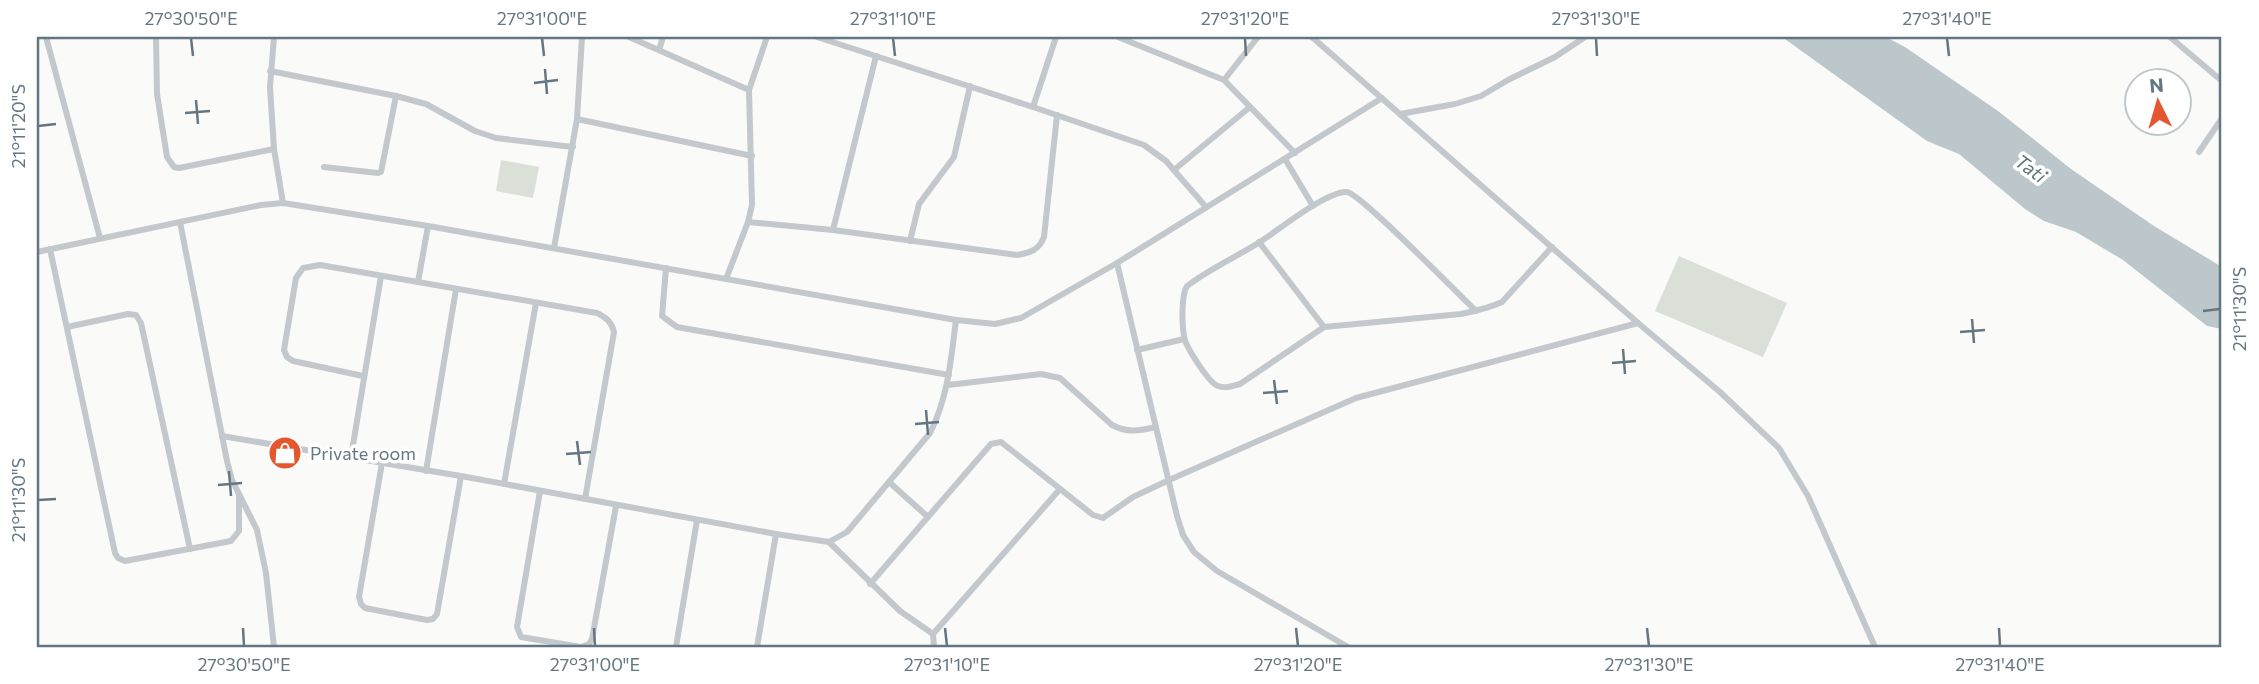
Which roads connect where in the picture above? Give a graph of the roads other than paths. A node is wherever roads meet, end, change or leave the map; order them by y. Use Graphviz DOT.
graph roads {
  1 [pos="56,37"];
  2 [pos="156,37"];
  3 [pos="274,37"];
  4 [pos="582,37"];
  5 [pos="629,37"];
  6 [pos="663,37"];
  7 [pos="766,37"];
  8 [pos="817,37"];
  9 [pos="1055,37"];
  10 [pos="1118,37"];
  11 [pos="1258,37"];
  12 [pos="1312,37"];
  13 [pos="1585,37"];
  14 [pos="2170,37"];
  15 [pos="46,39"];
  16 [pos="659,50"];
  17 [pos="876,56"];
  18 [pos="270,71"];
  19 [pos="1224,80"];
  20 [pos="2222,81"];
  21 [pos="970,86"];
  22 [pos="749,90"];
  23 [pos="396,96"];
  24 [pos="1382,99"];
  25 [pos="1033,107"];
  26 [pos="1250,107"];
  27 [pos="1400,114"];
  28 [pos="1057,115"];
  29 [pos="2222,118"];
  30 [pos="577,119"];
  31 [pos="573,148"];
  32 [pos="274,149"];
  33 [pos="2199,152"];
  34 [pos="1294,153"];
  35 [pos="752,156"];
  36 [pos="1284,159"];
  37 [pos="324,167"];
  38 [pos="1174,170"];
  39 [pos="283,203"];
  40 [pos="1313,206"];
  41 [pos="1206,207"];
  42 [pos="180,222"];
  43 [pos="748,222"];
  44 [pos="428,226"];
  45 [pos="833,230"];
  46 [pos="100,238"];
  47 [pos="910,241"];
  48 [pos="1259,242"];
  49 [pos="1552,247"];
  50 [pos="554,248"];
  51 [pos="50,249"];
  52 [pos="37,252"];
  53 [pos="1116,263"];
  54 [pos="666,268"];
  55 [pos="381,276"];
  56 [pos="726,279"];
  57 [pos="418,282"];
  58 [pos="456,289"];
  59 [pos="536,303"];
  60 [pos="1476,311"];
  61 [pos="956,320"];
  62 [pos="1638,323"];
  63 [pos="67,327"];
  64 [pos="1324,327"];
  65 [pos="1184,339"];
  66 [pos="1137,350"];
  67 [pos="949,375"];
  68 [pos="363,376"];
  69 [pos="948,385"];
  70 [pos="1156,427"];
  71 [pos="222,436"];
  72 [pos="351,457"];
  73 [pos="382,463"];
  74 [pos="426,471"];
  75 [pos="461,477"];
  76 [pos="1169,480"];
  77 [pos="889,482"];
  78 [pos="504,484"];
  79 [pos="1060,489"];
  80 [pos="540,491"];
  81 [pos="239,495"];
  82 [pos="585,499"];
  83 [pos="616,506"];
  84 [pos="928,517"];
  85 [pos="696,520"];
  86 [pos="776,534"];
  87 [pos="829,542"];
  88 [pos="190,550"];
  89 [pos="870,584"];
  90 [pos="933,634"];
  91 [pos="274,647"];
  92 [pos="676,647"];
  93 [pos="757,647"];
  94 [pos="934,647"];
  95 [pos="1348,647"];
  96 [pos="1875,647"];
  1 -- 15 [label="street"];
  2 -- 32 [label="street"];
  3 -- 18 [label="street"];
  4 -- 30 [label="street"];
  5 -- 16 [label="street"];
  6 -- 16 [label="street"];
  7 -- 22 [label="street"];
  8 -- 17 [label="street"];
  9 -- 25 [label="street"];
  10 -- 19 [label="street"];
  11 -- 19 [label="street"];
  12 -- 24 [label="street"];
  13 -- 27 [label="street"];
  14 -- 20 [label="street"];
  15 -- 46 [label="street"];
  16 -- 22 [label="street"];
  17 -- 21 [label="street"];
  17 -- 45 [label="street"];
  18 -- 23 [label="street"];
  18 -- 32 [label="street"];
  19 -- 26 [label="street"];
  21 -- 25 [label="street"];
  21 -- 47 [label="street"];
  22 -- 35 [label="street"];
  23 -- 31 [label="street"];
  23 -- 37 [label="street"];
  24 -- 27 [label="street"];
  24 -- 34 [label="street"];
  25 -- 28 [label="street"];
  26 -- 34 [label="street"];
  26 -- 38 [label="street"];
  27 -- 49 [label="street"];
  28 -- 38 [label="street"];
  28 -- 47 [label="street"];
  29 -- 33 [label="street"];
  30 -- 31 [label="street"];
  30 -- 35 [label="street"];
  31 -- 50 [label="street"];
  32 -- 39 [label="street"];
  34 -- 36 [label="street"];
  35 -- 43 [label="street"];
  36 -- 40 [label="street"];
  36 -- 41 [label="street"];
  38 -- 41 [label="street"];
  39 -- 42 [label="street"];
  39 -- 44 [label="street"];
  40 -- 48 [label="street"];
  40 -- 60 [label="street"];
  41 -- 53 [label="street"];
  42 -- 46 [label="street"];
  42 -- 71 [label="street"];
  43 -- 45 [label="street"];
  43 -- 56 [label="street"];
  44 -- 50 [label="street"];
  44 -- 57 [label="street"];
  45 -- 47 [label="street"];
  46 -- 51 [label="street"];
  48 -- 64 [label="street"];
  48 -- 65 [label="street"];
  49 -- 60 [label="street"];
  49 -- 62 [label="street"];
  50 -- 54 [label="street"];
  51 -- 52 [label="street"];
  51 -- 63 [label="street"];
  53 -- 61 [label="street"];
  53 -- 66 [label="street"];
  54 -- 56 [label="street"];
  54 -- 67 [label="street"];
  55 -- 57 [label="street"];
  55 -- 68 [label="street"];
  55 -- 68 [label="street"];
  56 -- 61 [label="street"];
  57 -- 58 [label="street"];
  58 -- 59 [label="street"];
  58 -- 74 [label="street"];
  59 -- 78 [label="street"];
  59 -- 82 [label="street"];
  60 -- 64 [label="street"];
  61 -- 67 [label="street"];
  62 -- 76 [label="street"];
  62 -- 96 [label="street"];
  63 -- 88 [label="street"];
  63 -- 88 [label="street"];
  64 -- 65 [label="street"];
  65 -- 66 [label="street"];
  66 -- 70 [label="street"];
  67 -- 69 [label="street"];
  68 -- 72 [label="street"];
  69 -- 70 [label="street"];
  69 -- 77 [label="street"];
  70 -- 76 [label="street"];
  71 -- 72 [label="street"];
  71 -- 81 [label="street"];
  72 -- 73 [label="street"];
  73 -- 74 [label="street"];
  73 -- 75 [label="street"];
  74 -- 75 [label="street"];
  75 -- 78 [label="street"];
  76 -- 79 [label="street"];
  76 -- 95 [label="street"];
  77 -- 84 [label="street"];
  77 -- 87 [label="street"];
  78 -- 80 [label="street"];
  79 -- 84 [label="street"];
  79 -- 90 [label="street"];
  80 -- 82 [label="street"];
  80 -- 83 [label="street"];
  81 -- 88 [label="street"];
  81 -- 91 [label="street"];
  82 -- 83 [label="street"];
  83 -- 85 [label="street"];
  84 -- 89 [label="street"];
  85 -- 86 [label="street"];
  85 -- 92 [label="street"];
  86 -- 87 [label="street"];
  86 -- 93 [label="street"];
  87 -- 89 [label="street"];
  89 -- 90 [label="street"];
  90 -- 94 [label="street"];
}
